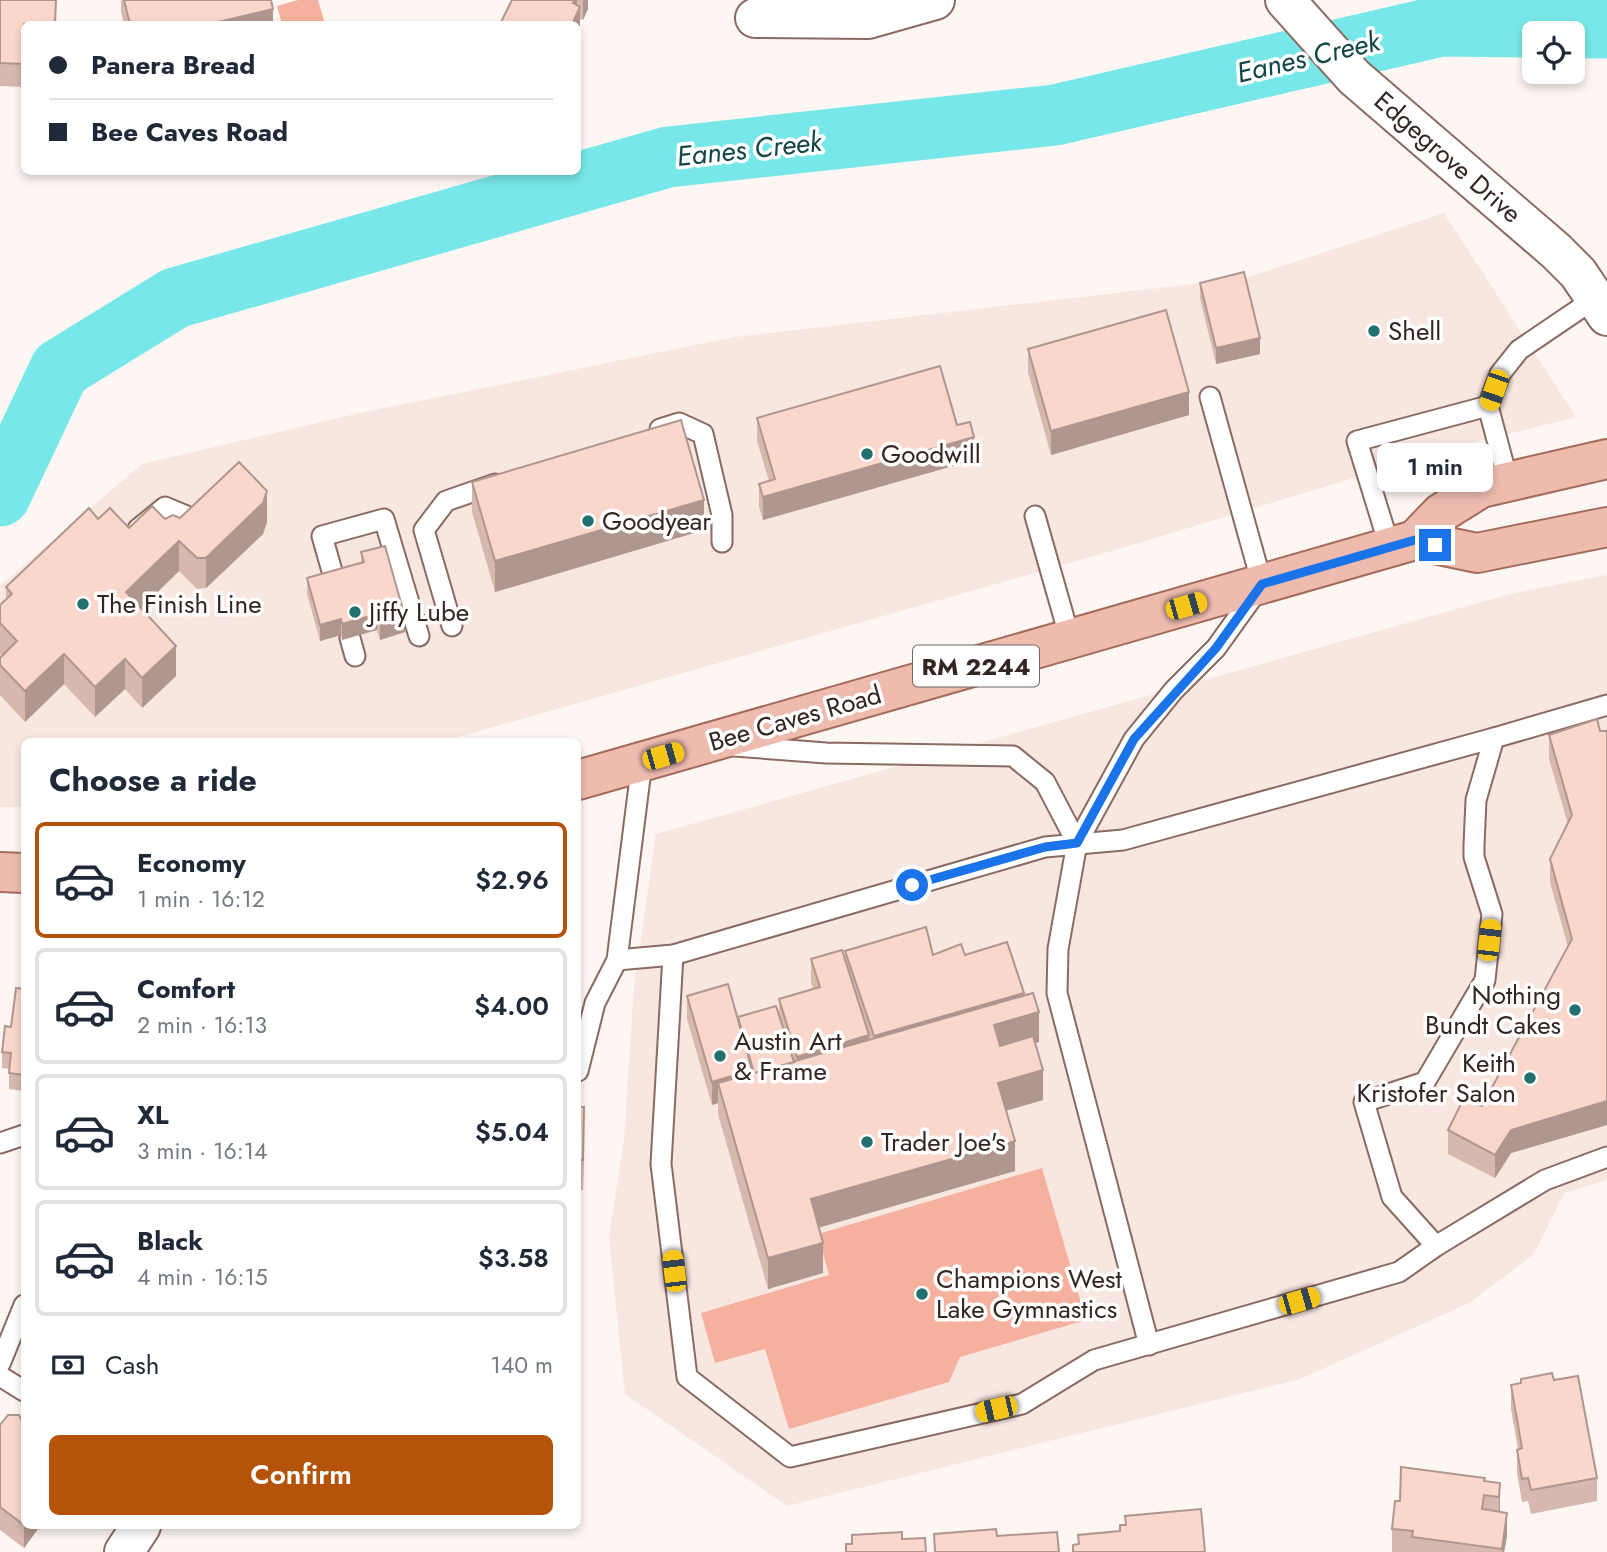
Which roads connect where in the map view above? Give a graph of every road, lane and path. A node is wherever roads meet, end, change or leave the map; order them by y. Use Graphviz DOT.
graph roads {
  1 [pos="935,0"];
  2 [pos="1285,0"];
  3 [pos="755,18"];
  4 [pos="1603,301"];
  5 [pos="1210,397"];
  6 [pos="1488,406"];
  7 [pos="640,436"];
  8 [pos="1607,459"];
  9 [pos="510,479"];
  10 [pos="1508,481"];
  11 [pos="1035,516"];
  12 [pos="206,524"];
  13 [pos="1607,527"];
  14 [pos="127,538"];
  15 [pos="722,542"];
  16 [pos="1403,544"];
  17 [pos="1262,584"];
  18 [pos="336,585"];
  19 [pos="452,626"];
  20 [pos="419,636"];
  21 [pos="1070,639"];
  22 [pos="1607,705"];
  23 [pos="1494,738"];
  24 [pos="705,744"];
  25 [pos="642,762"];
  26 [pos="581,779"];
  27 [pos="1077,843"];
  28 [pos="0,872"];
  29 [pos="21,873"];
  30 [pos="673,955"];
  31 [pos="617,960"];
  32 [pos="581,1059"];
  33 [pos="21,1136"];
  34 [pos="0,1143"];
  35 [pos="1607,1157"];
  36 [pos="1436,1246"];
  37 [pos="21,1312"];
  38 [pos="1149,1345"];
  39 [pos="0,1364"];
  40 [pos="0,1376"];
  41 [pos="21,1389"];
  42 [pos="139,1529"];
  43 [pos="124,1552"];
  1 -- 3 [label="street"];
  2 -- 4 [label="street, Edgegrove Drive"];
  4 -- 6 [label="lane"];
  5 -- 17 [label="lane"];
  6 -- 10 [label="lane"];
  6 -- 16 [label="lane"];
  7 -- 15 [label="lane"];
  8 -- 10 [label="main road"];
  9 -- 19 [label="lane"];
  10 -- 16 [label="main road"];
  11 -- 21 [label="lane"];
  12 -- 14 [label="lane"];
  13 -- 16 [label="main road, Bee Caves Road / RM 2244"];
  16 -- 17 [label="main road, Bee Caves Road / RM 2244"];
  17 -- 21 [label="main road, Bee Caves Road / RM 2244"];
  17 -- 27 [label="lane"];
  18 -- 20 [label="lane"];
  21 -- 24 [label="main road, Bee Caves Road / RM 2244"];
  22 -- 23 [label="lane"];
  23 -- 27 [label="lane"];
  23 -- 36 [label="lane"];
  24 -- 25 [label="main road, Bee Caves Road / RM 2244"];
  24 -- 27 [label="lane"];
  25 -- 26 [label="main road, Bee Caves Road / RM 2244"];
  25 -- 31 [label="lane"];
  27 -- 30 [label="lane"];
  27 -- 38 [label="lane"];
  28 -- 29 [label="main road"];
  30 -- 31 [label="lane"];
  30 -- 38 [label="lane"];
  31 -- 32 [label="lane"];
  33 -- 34 [label="lane"];
  35 -- 36 [label="lane"];
  36 -- 38 [label="lane"];
  37 -- 39 [label="lane"];
  40 -- 41 [label="lane"];
  42 -- 43 [label="street"];
}
